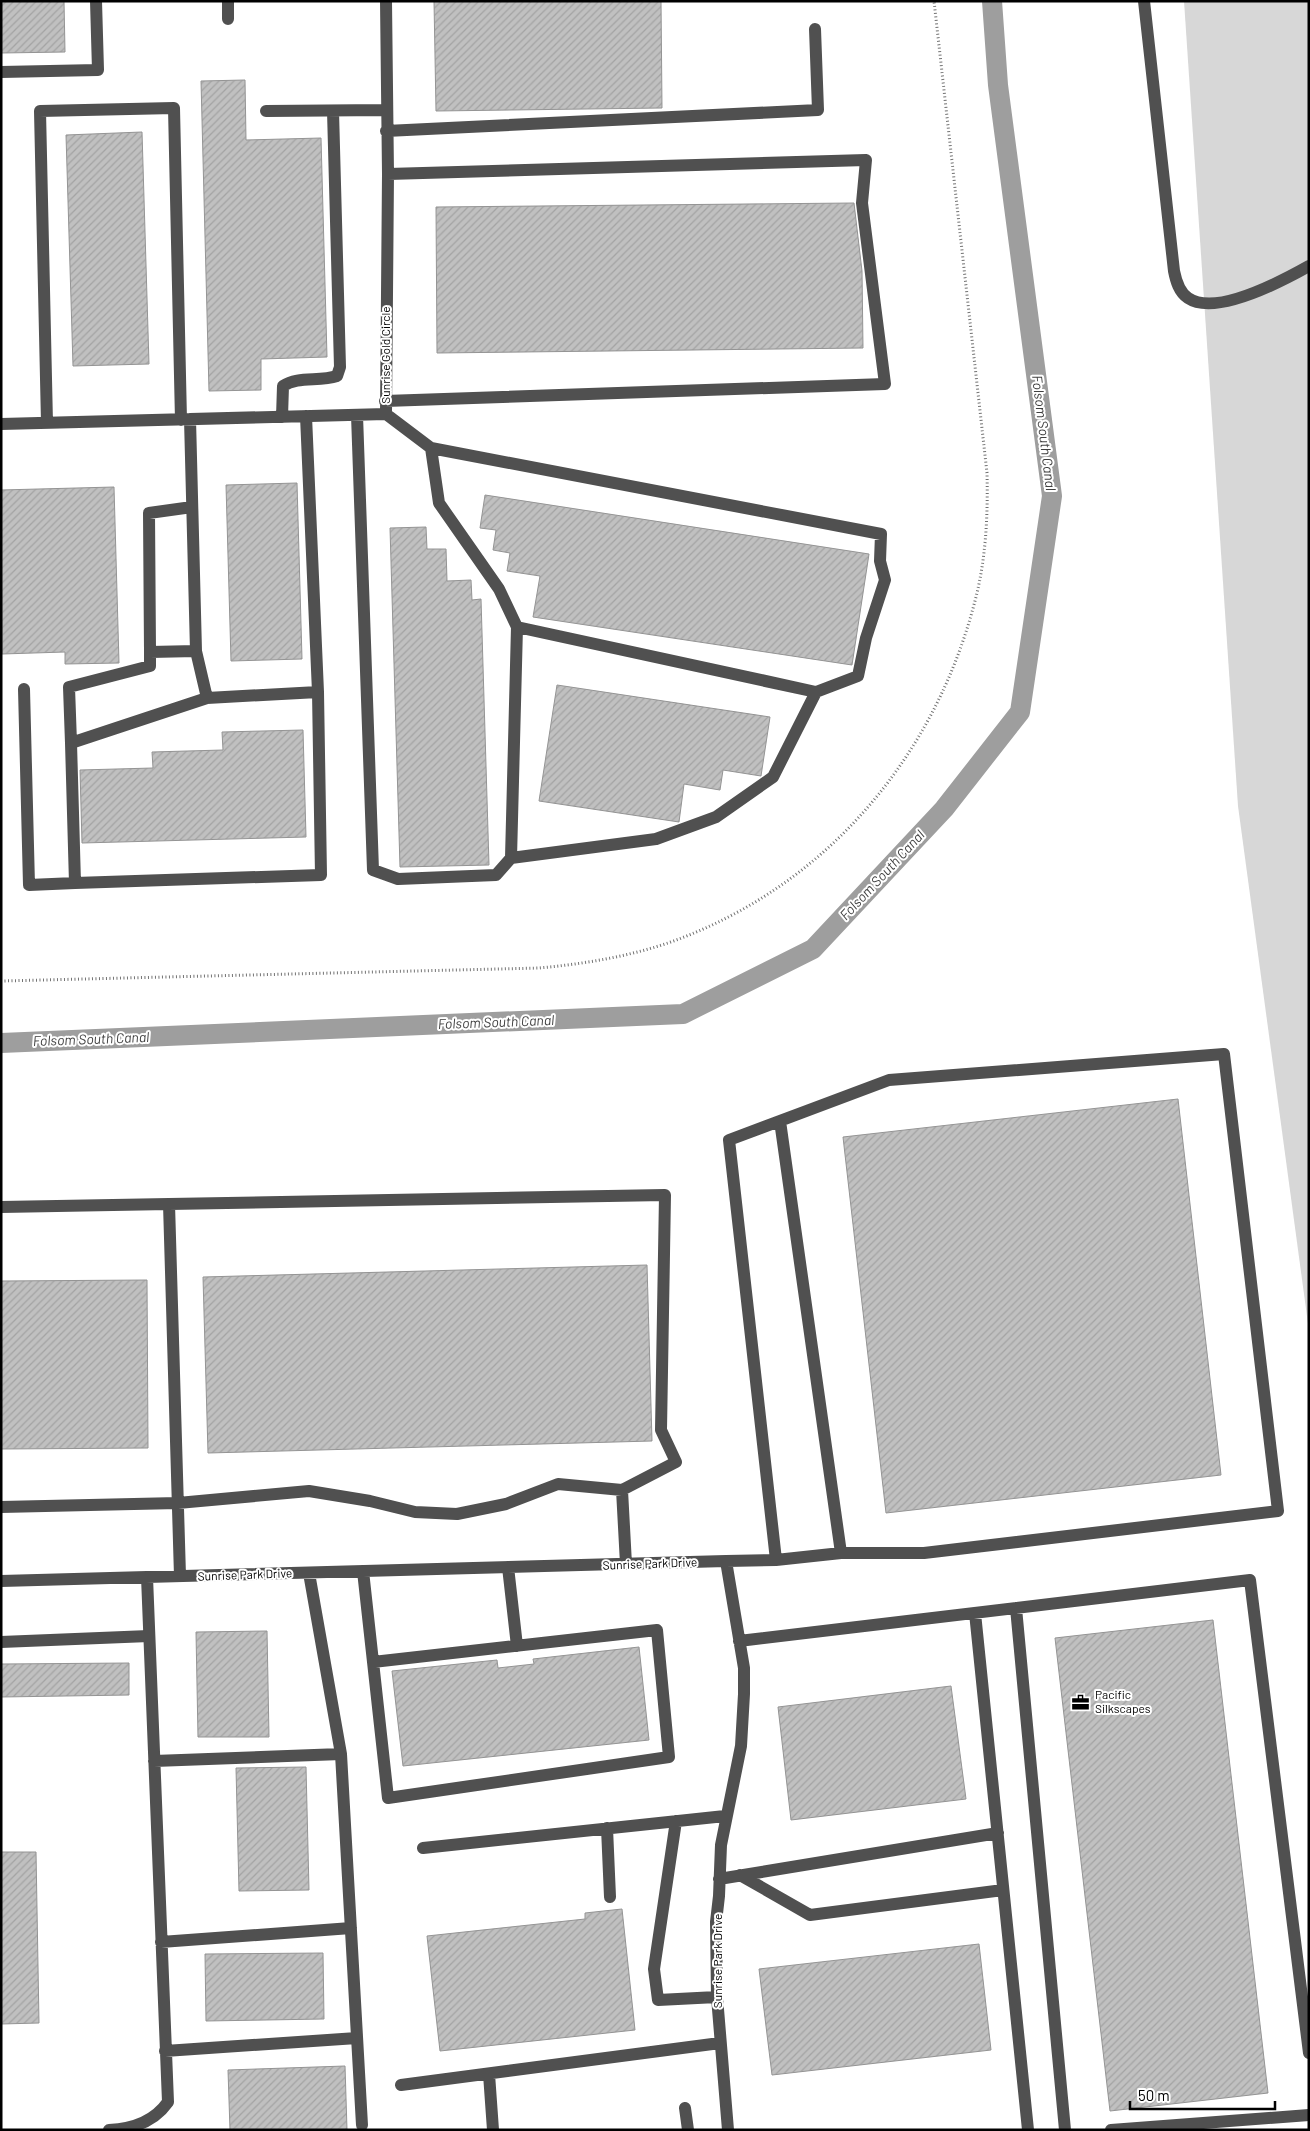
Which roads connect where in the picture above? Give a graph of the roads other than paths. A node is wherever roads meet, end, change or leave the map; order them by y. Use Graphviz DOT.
graph roads {
  1 [pos="96,1"];
  2 [pos="228,1"];
  3 [pos="386,1"];
  4 [pos="1144,1"];
  5 [pos="228,19"];
  6 [pos="815,29"];
  7 [pos="1,72"];
  8 [pos="386,110"];
  9 [pos="266,111"];
  10 [pos="333,111"];
  11 [pos="386,131"];
  12 [pos="388,174"];
  13 [pos="1309,266"];
  14 [pos="386,401"];
  15 [pos="386,414"];
  16 [pos="357,415"];
  17 [pos="306,416"];
  18 [pos="282,417"];
  19 [pos="185,420"];
  20 [pos="47,423"];
  21 [pos="1,424"];
  22 [pos="431,448"];
  23 [pos="192,507"];
  24 [pos="517,627"];
  25 [pos="196,651"];
  26 [pos="150,652"];
  27 [pos="24,689"];
  28 [pos="318,692"];
  29 [pos="816,692"];
  30 [pos="208,698"];
  31 [pos="71,743"];
  32 [pos="511,858"];
  33 [pos="75,883"];
  34 [pos="780,1121"];
  35 [pos="169,1204"];
  36 [pos="1,1207"];
  37 [pos="622,1490"];
  38 [pos="178,1503"];
  39 [pos="1,1507"];
  40 [pos="841,1553"];
  41 [pos="776,1560"];
  42 [pos="726,1561"];
  43 [pos="626,1564"];
  44 [pos="508,1568"];
  45 [pos="363,1571"];
  46 [pos="309,1573"];
  47 [pos="180,1576"];
  48 [pos="147,1578"];
  49 [pos="1,1581"];
  50 [pos="1016,1608"];
  51 [pos="975,1613"];
  52 [pos="149,1636"];
  53 [pos="739,1641"];
  54 [pos="1,1642"];
  55 [pos="517,1646"];
  56 [pos="373,1662"];
  57 [pos="341,1754"];
  58 [pos="154,1761"];
  59 [pos="726,1816"];
  60 [pos="676,1821"];
  61 [pos="607,1828"];
  62 [pos="998,1833"];
  63 [pos="423,1848"];
  64 [pos="740,1876"];
  65 [pos="719,1879"];
  66 [pos="1003,1890"];
  67 [pos="610,1897"];
  68 [pos="351,1928"];
  69 [pos="161,1942"];
  70 [pos="717,1997"];
  71 [pos="357,2038"];
  72 [pos="720,2043"];
  73 [pos="166,2051"];
  74 [pos="1309,2053"];
  75 [pos="489,2074"];
  76 [pos="401,2085"];
  77 [pos="685,2108"];
  78 [pos="1309,2115"];
  79 [pos="362,2125"];
  80 [pos="109,2130"];
  81 [pos="493,2130"];
  82 [pos="688,2130"];
  83 [pos="728,2130"];
  84 [pos="1028,2130"];
  85 [pos="1065,2130"];
  86 [pos="1111,2130"];
  1 -- 7 [label="street"];
  2 -- 5 [label="street"];
  3 -- 8 [label="street, Sunrise Gold Circle"];
  4 -- 13 [label="street"];
  6 -- 11 [label="street"];
  8 -- 10 [label="street"];
  8 -- 11 [label="street, Sunrise Gold Circle"];
  9 -- 10 [label="street"];
  10 -- 18 [label="street"];
  11 -- 12 [label="street, Sunrise Gold Circle"];
  12 -- 14 [label="street, Sunrise Gold Circle"];
  12 -- 14 [label="street"];
  14 -- 15 [label="street, Sunrise Gold Circle"];
  15 -- 16 [label="street, Sunrise Gold Circle"];
  15 -- 22 [label="street"];
  16 -- 17 [label="street, Sunrise Gold Circle"];
  16 -- 32 [label="street"];
  17 -- 18 [label="street, Sunrise Gold Circle"];
  17 -- 28 [label="street"];
  18 -- 19 [label="street, Sunrise Gold Circle"];
  19 -- 20 [label="street, Sunrise Gold Circle"];
  19 -- 20 [label="street"];
  19 -- 23 [label="street"];
  20 -- 21 [label="street, Sunrise Gold Circle"];
  22 -- 24 [label="street"];
  22 -- 29 [label="street"];
  23 -- 25 [label="street"];
  23 -- 26 [label="street"];
  24 -- 29 [label="street"];
  24 -- 32 [label="street"];
  25 -- 26 [label="street"];
  25 -- 30 [label="street"];
  26 -- 31 [label="street"];
  27 -- 33 [label="street"];
  28 -- 30 [label="street"];
  28 -- 33 [label="street"];
  29 -- 32 [label="street"];
  30 -- 31 [label="street"];
  31 -- 33 [label="street"];
  34 -- 40 [label="street"];
  34 -- 40 [label="street"];
  34 -- 41 [label="street"];
  35 -- 36 [label="street"];
  35 -- 37 [label="street"];
  35 -- 38 [label="street"];
  37 -- 38 [label="street"];
  37 -- 43 [label="street"];
  38 -- 39 [label="street"];
  38 -- 47 [label="street"];
  40 -- 41 [label="street"];
  41 -- 42 [label="street"];
  42 -- 43 [label="street, Sunrise Park Drive"];
  42 -- 53 [label="street, Sunrise Park Drive"];
  43 -- 44 [label="street, Sunrise Park Drive"];
  44 -- 45 [label="street, Sunrise Park Drive"];
  44 -- 55 [label="street"];
  45 -- 46 [label="street, Sunrise Park Drive"];
  45 -- 56 [label="street"];
  46 -- 47 [label="street, Sunrise Park Drive"];
  46 -- 57 [label="street"];
  47 -- 48 [label="street, Sunrise Park Drive"];
  48 -- 49 [label="street, Sunrise Park Drive"];
  48 -- 52 [label="street"];
  50 -- 51 [label="street"];
  50 -- 74 [label="street"];
  50 -- 85 [label="street"];
  51 -- 53 [label="street"];
  51 -- 62 [label="street"];
  52 -- 54 [label="street"];
  52 -- 58 [label="street"];
  53 -- 59 [label="street, Sunrise Park Drive"];
  55 -- 56 [label="street"];
  55 -- 56 [label="street"];
  57 -- 58 [label="street"];
  57 -- 68 [label="street"];
  58 -- 69 [label="street"];
  59 -- 60 [label="street"];
  59 -- 65 [label="street, Sunrise Park Drive"];
  60 -- 61 [label="street"];
  60 -- 70 [label="street"];
  61 -- 63 [label="street"];
  61 -- 67 [label="street"];
  62 -- 64 [label="street"];
  62 -- 66 [label="street"];
  64 -- 65 [label="street"];
  64 -- 66 [label="street"];
  65 -- 70 [label="street, Sunrise Park Drive"];
  66 -- 84 [label="street"];
  68 -- 69 [label="street"];
  68 -- 71 [label="street"];
  69 -- 73 [label="street"];
  70 -- 72 [label="street, Sunrise Park Drive"];
  71 -- 73 [label="street"];
  71 -- 79 [label="street"];
  72 -- 75 [label="street"];
  72 -- 83 [label="street, Sunrise Park Drive"];
  73 -- 80 [label="street"];
  75 -- 76 [label="street"];
  75 -- 81 [label="street"];
  77 -- 82 [label="street"];
  78 -- 86 [label="street"];
}
